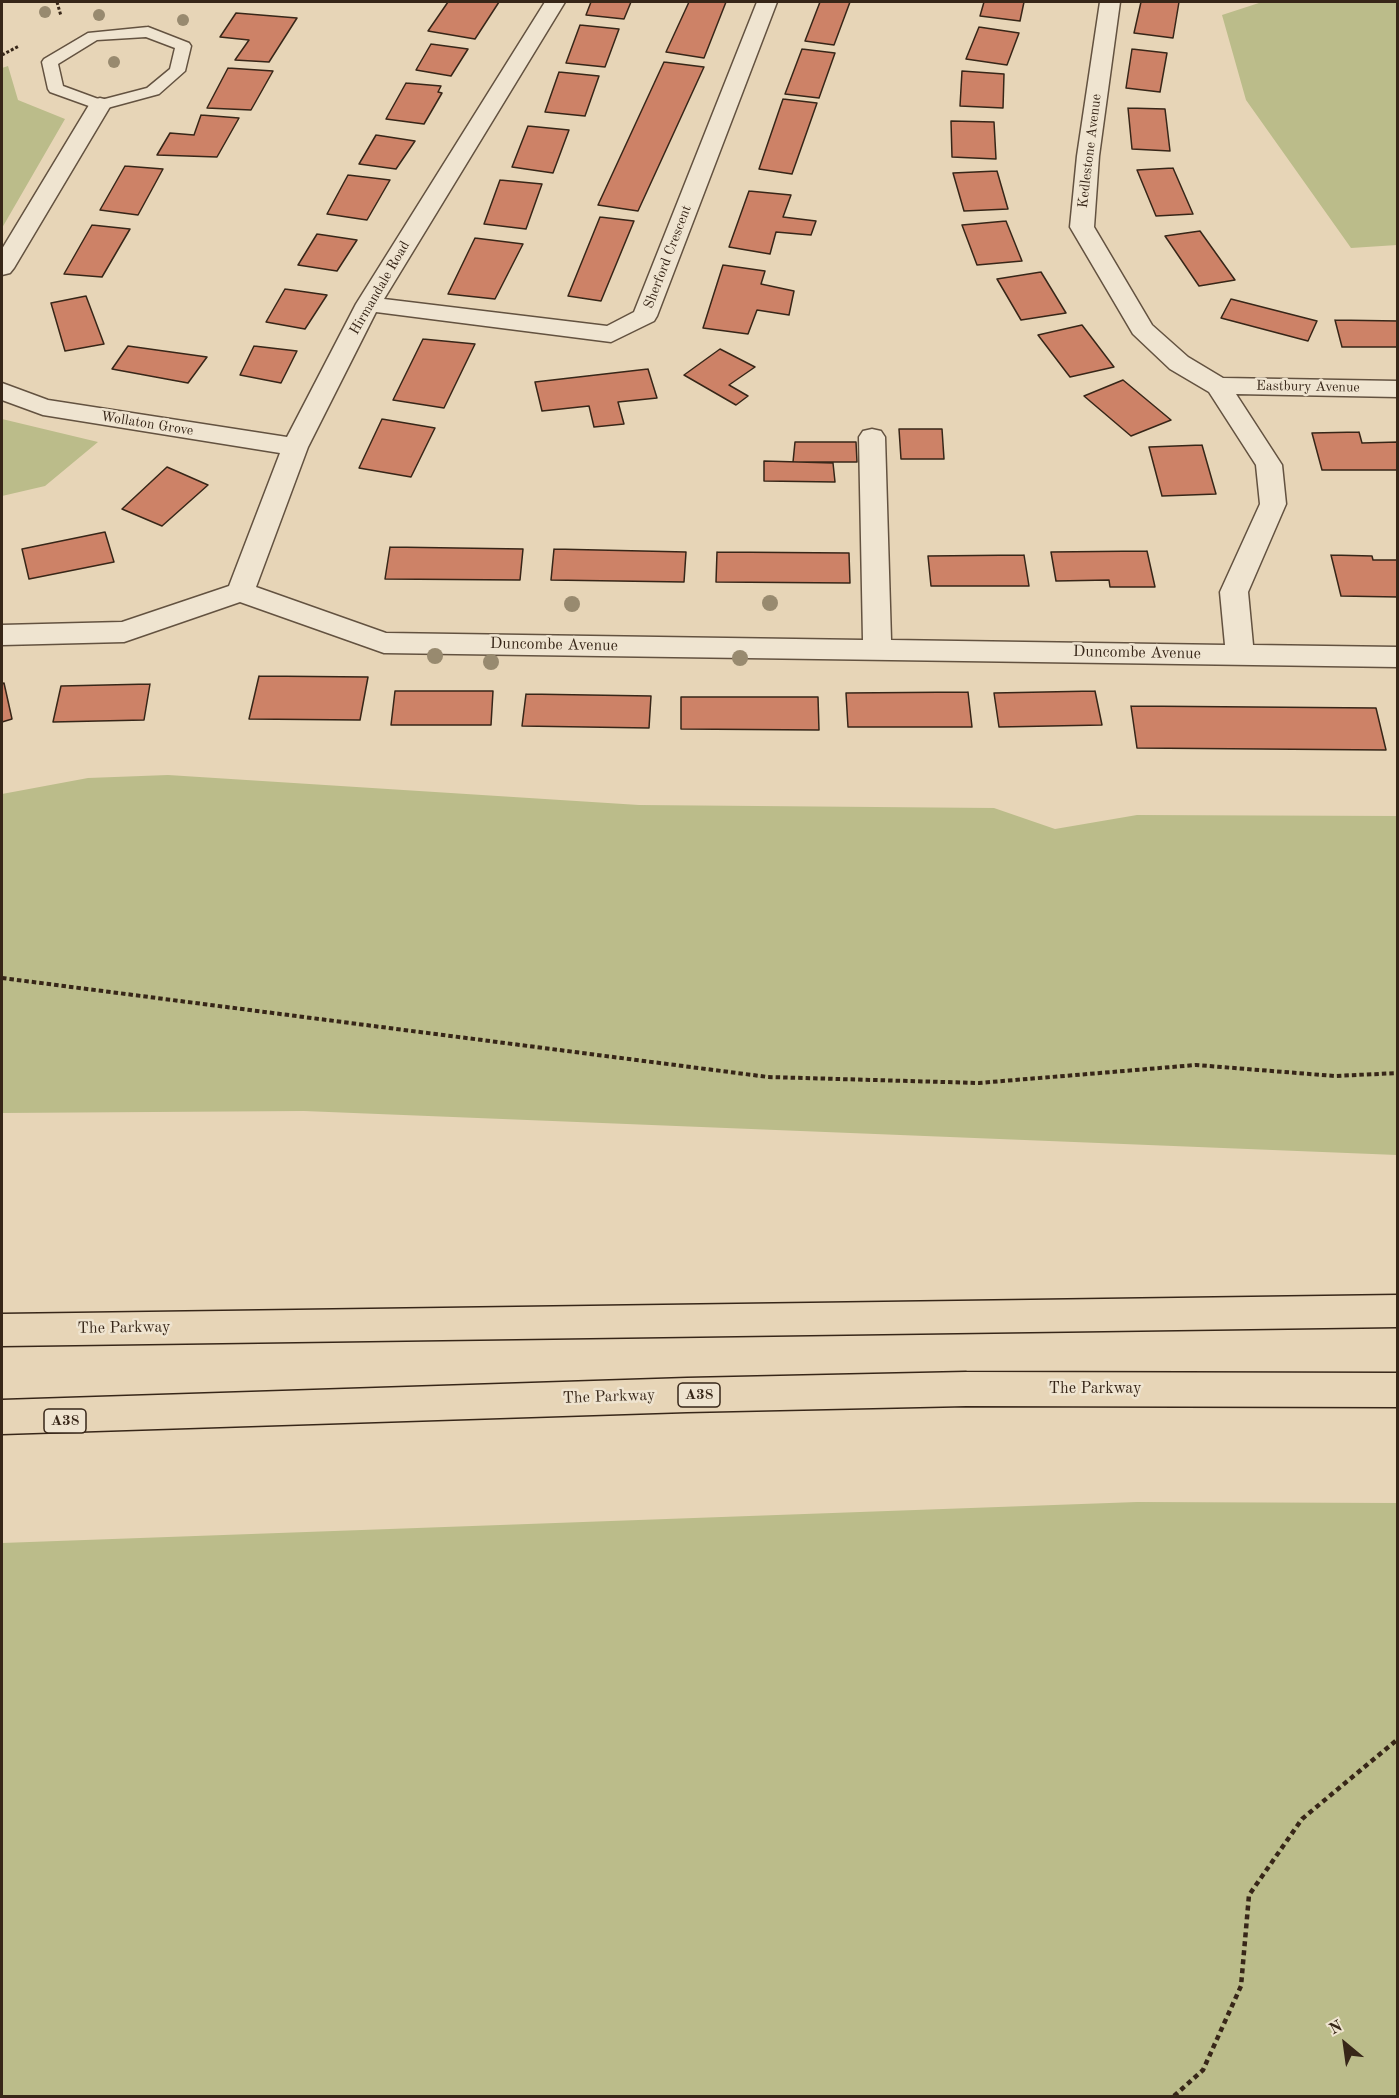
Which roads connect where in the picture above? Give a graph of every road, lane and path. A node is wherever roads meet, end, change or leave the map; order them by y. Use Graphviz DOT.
graph roads {
  1 [pos="555,2"];
  2 [pos="767,2"];
  3 [pos="1110,2"];
  4 [pos="100,105"];
  5 [pos="2,268"];
  6 [pos="369,304"];
  7 [pos="1218,386"];
  8 [pos="1398,389"];
  9 [pos="2,391"];
  10 [pos="872,437"];
  11 [pos="296,447"];
  12 [pos="240,592"];
  13 [pos="2,635"];
  14 [pos="877,650"];
  15 [pos="1240,655"];
  16 [pos="1398,657"];
  17 [pos="2,978"];
  18 [pos="1398,1073"];
  19 [pos="1398,1311"];
  20 [pos="2,1330"];
  21 [pos="1398,1390"];
  22 [pos="129,1413"];
  23 [pos="2,1417"];
  24 [pos="2,1428"];
  25 [pos="1398,1738"];
  26 [pos="1174,2097"];
  1 -- 6 [label="street, Hirmandale Road"];
  2 -- 6 [label="street, Sherford Crescent"];
  3 -- 7 [label="street, Kedlestone Avenue"];
  4 -- 4 [label="lane"];
  4 -- 5 [label="street"];
  6 -- 11 [label="street, Hirmandale Road"];
  7 -- 8 [label="street, Eastbury Avenue"];
  7 -- 15 [label="street, Kedlestone Avenue"];
  9 -- 11 [label="street, Wollaton Grove"];
  10 -- 14 [label="street"];
  11 -- 12 [label="street, Hirmandale Road"];
  12 -- 13 [label="street"];
  12 -- 14 [label="street, Duncombe Avenue"];
  14 -- 15 [label="street, Duncombe Avenue"];
  15 -- 16 [label="street, Duncombe Avenue"];
  17 -- 18 [label="path"];
  19 -- 20 [label="highway, The Parkway"];
  21 -- 22 [label="highway, The Parkway / A38"];
  22 -- 23 [label="highway, The Parkway / A38"];
  22 -- 24 [label="highway, A38"];
  25 -- 26 [label="path"];
}
